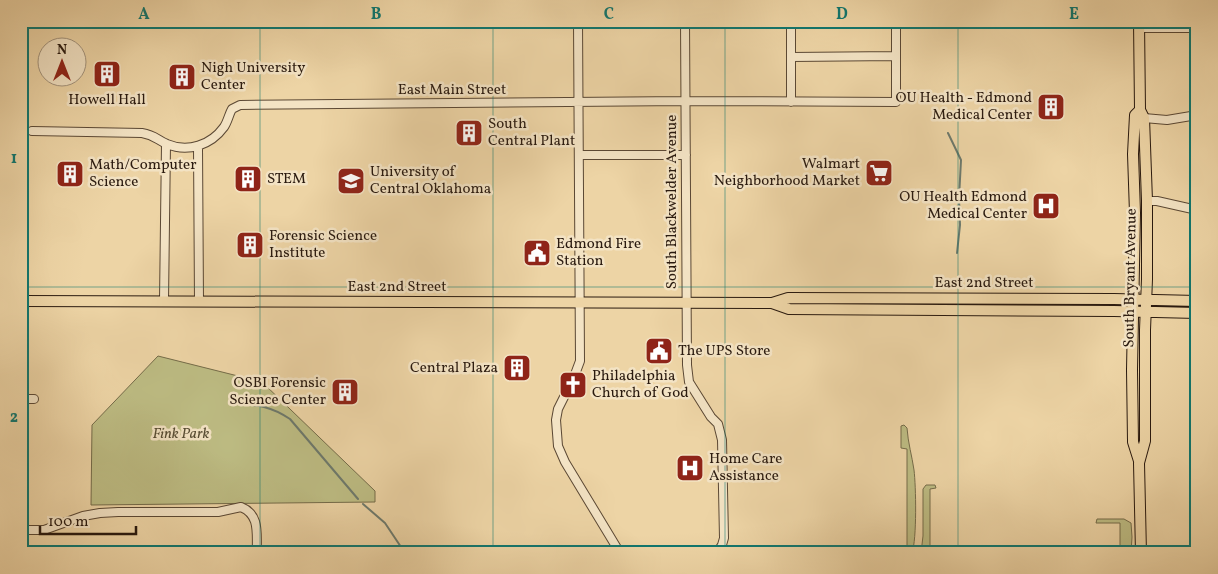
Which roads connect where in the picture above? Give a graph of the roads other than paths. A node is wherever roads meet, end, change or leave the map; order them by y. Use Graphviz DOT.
graph roads {
  1 [pos="578,21"];
  2 [pos="685,21"];
  3 [pos="791,21"];
  4 [pos="896,21"];
  5 [pos="1139,25"];
  6 [pos="1197,28"];
  7 [pos="896,56"];
  8 [pos="791,58"];
  9 [pos="686,101"];
  10 [pos="578,102"];
  11 [pos="791,102"];
  12 [pos="1142,114"];
  13 [pos="1197,115"];
  14 [pos="32,131"];
  15 [pos="166,144"];
  16 [pos="198,147"];
  17 [pos="686,154"];
  18 [pos="579,155"];
  19 [pos="1146,201"];
  20 [pos="1197,210"];
  21 [pos="855,298"];
  22 [pos="1004,298"];
  23 [pos="1134,299"];
  24 [pos="1146,300"];
  25 [pos="21,301"];
  26 [pos="164,301"];
  27 [pos="200,301"];
  28 [pos="1197,301"];
  29 [pos="580,302"];
  30 [pos="686,303"];
  31 [pos="772,303"];
  32 [pos="819,309"];
  33 [pos="988,310"];
  34 [pos="1133,312"];
  35 [pos="1145,312"];
  36 [pos="1197,313"];
  37 [pos="21,399"];
  38 [pos="34,399"];
  39 [pos="1139,463"];
  40 [pos="21,530"];
  41 [pos="356,552"];
  42 [pos="257,553"];
  43 [pos="333,553"];
  44 [pos="622,553"];
  45 [pos="717,553"];
  46 [pos="1141,553"];
  1 -- 10 [label="street"];
  2 -- 9 [label="street, South Blackwelder Avenue"];
  3 -- 8 [label="street"];
  4 -- 7 [label="street"];
  5 -- 6 [label="street"];
  5 -- 12 [label="main road"];
  7 -- 8 [label="street"];
  7 -- 11 [label="street, East Main Street"];
  8 -- 11 [label="street"];
  9 -- 10 [label="street, East Main Street"];
  9 -- 11 [label="street, East Main Street"];
  9 -- 17 [label="street, South Blackwelder Avenue"];
  10 -- 16 [label="street, East Main Street"];
  10 -- 18 [label="street"];
  12 -- 13 [label="street"];
  12 -- 19 [label="main road, South Bryant Avenue"];
  12 -- 23 [label="main road, South Bryant Avenue"];
  14 -- 15 [label="street"];
  15 -- 16 [label="street"];
  15 -- 26 [label="street"];
  16 -- 27 [label="street"];
  17 -- 18 [label="street"];
  17 -- 30 [label="street, South Blackwelder Avenue"];
  18 -- 29 [label="street"];
  19 -- 20 [label="street"];
  19 -- 24 [label="main road, South Bryant Avenue"];
  21 -- 22 [label="main road, East 2nd Street"];
  21 -- 31 [label="main road, East 2nd Street"];
  21 -- 32 [label="main road"];
  22 -- 23 [label="main road, East 2nd Street"];
  22 -- 33 [label="main road"];
  23 -- 24 [label="main road, East 2nd Street"];
  23 -- 34 [label="main road, South Bryant Avenue"];
  24 -- 28 [label="main road, East 2nd Street"];
  24 -- 35 [label="main road, South Bryant Avenue"];
  25 -- 26 [label="main road, East 2nd Street"];
  26 -- 27 [label="main road, East 2nd Street"];
  27 -- 29 [label="main road, East 2nd Street"];
  29 -- 30 [label="main road, East 2nd Street"];
  29 -- 44 [label="street"];
  30 -- 31 [label="main road, East 2nd Street"];
  30 -- 45 [label="street, South Blackwelder Avenue"];
  31 -- 32 [label="main road, East 2nd Street"];
  32 -- 33 [label="main road, East 2nd Street"];
  33 -- 34 [label="main road, East 2nd Street"];
  34 -- 35 [label="main road, East 2nd Street"];
  34 -- 39 [label="main road, South Bryant Avenue"];
  35 -- 36 [label="main road, East 2nd Street"];
  35 -- 39 [label="main road, South Bryant Avenue"];
  37 -- 38 [label="street"];
  39 -- 46 [label="main road, South Bryant Avenue"];
  40 -- 42 [label="street"];
  41 -- 43 [label="street"];
}
